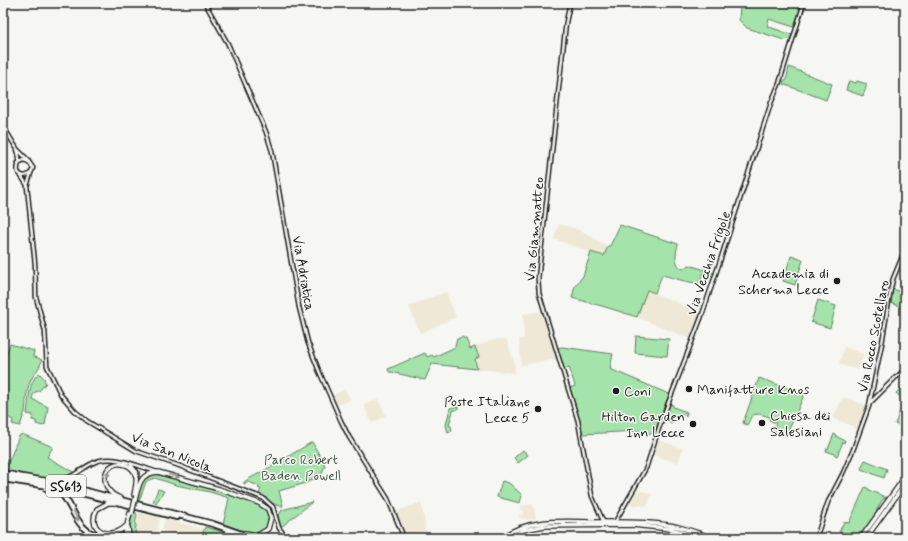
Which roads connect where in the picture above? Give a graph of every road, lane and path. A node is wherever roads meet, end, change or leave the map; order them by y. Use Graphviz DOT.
graph roads {
  1 [pos="205,3"];
  2 [pos="570,3"];
  3 [pos="804,3"];
  4 [pos="3,126"];
  5 [pos="17,149"];
  6 [pos="29,162"];
  7 [pos="18,163"];
  8 [pos="31,173"];
  9 [pos="20,175"];
  10 [pos="27,186"];
  11 [pos="905,250"];
  12 [pos="905,370"];
  13 [pos="870,403"];
  14 [pos="129,463"];
  15 [pos="3,472"];
  16 [pos="158,472"];
  17 [pos="3,475"];
  18 [pos="905,477"];
  19 [pos="3,479"];
  20 [pos="9,480"];
  21 [pos="905,484"];
  22 [pos="135,496"];
  23 [pos="890,497"];
  24 [pos="894,500"];
  25 [pos="128,504"];
  26 [pos="615,522"];
  27 [pos="604,523"];
  28 [pos="127,526"];
  29 [pos="238,532"];
  30 [pos="110,538"];
  31 [pos="124,538"];
  32 [pos="129,538"];
  33 [pos="244,538"];
  34 [pos="253,538"];
  35 [pos="287,538"];
  36 [pos="404,538"];
  37 [pos="502,538"];
  38 [pos="508,538"];
  39 [pos="702,538"];
  40 [pos="712,538"];
  41 [pos="816,538"];
  42 [pos="861,538"];
  43 [pos="866,538"];
  1 -- 36 [label="street, Via Adriatica"];
  2 -- 27 [label="street, Via Giammatteo"];
  3 -- 26 [label="street, Via Vecchia Frigole"];
  4 -- 5 [label="street, Via San Nicola"];
  5 -- 6 [label="street, Via San Nicola"];
  5 -- 7 [label="street, Via San Nicola"];
  6 -- 7 [label="street"];
  6 -- 8 [label="street, Via San Nicola"];
  7 -- 9 [label="street, Via San Nicola"];
  8 -- 9 [label="street"];
  8 -- 10 [label="street, Via San Nicola"];
  9 -- 10 [label="street, Via San Nicola"];
  10 -- 35 [label="street, Via San Nicola"];
  11 -- 13 [label="street, Via Rocco Scotellaro"];
  12 -- 13 [label="street"];
  13 -- 41 [label="street, Via Rocco Scotellaro"];
  14 -- 15 [label="street"];
  14 -- 16 [label="street"];
  14 -- 22 [label="street"];
  16 -- 22 [label="main road"];
  16 -- 29 [label="main road, one-way"];
  17 -- 25 [label="highway, SS613"];
  18 -- 23 [label="main road"];
  19 -- 20 [label="highway, SS613"];
  20 -- 25 [label="highway, SS613"];
  20 -- 30 [label="highway, one-way"];
  21 -- 24 [label="main road"];
  25 -- 22 [label="main road, one-way"];
  22 -- 28 [label="main road, bridge"];
  23 -- 24 [label="main road"];
  23 -- 42 [label="main road"];
  24 -- 43 [label="main road"];
  25 -- 28 [label="main road"];
  25 -- 29 [label="highway"];
  25 -- 33 [label="highway"];
  26 -- 27 [label="main road"];
  26 -- 40 [label="main road"];
  27 -- 37 [label="main road"];
  27 -- 38 [label="main road"];
  27 -- 39 [label="main road"];
  28 -- 31 [label="main road"];
  28 -- 32 [label="main road"];
  29 -- 34 [label="highway"];
}
